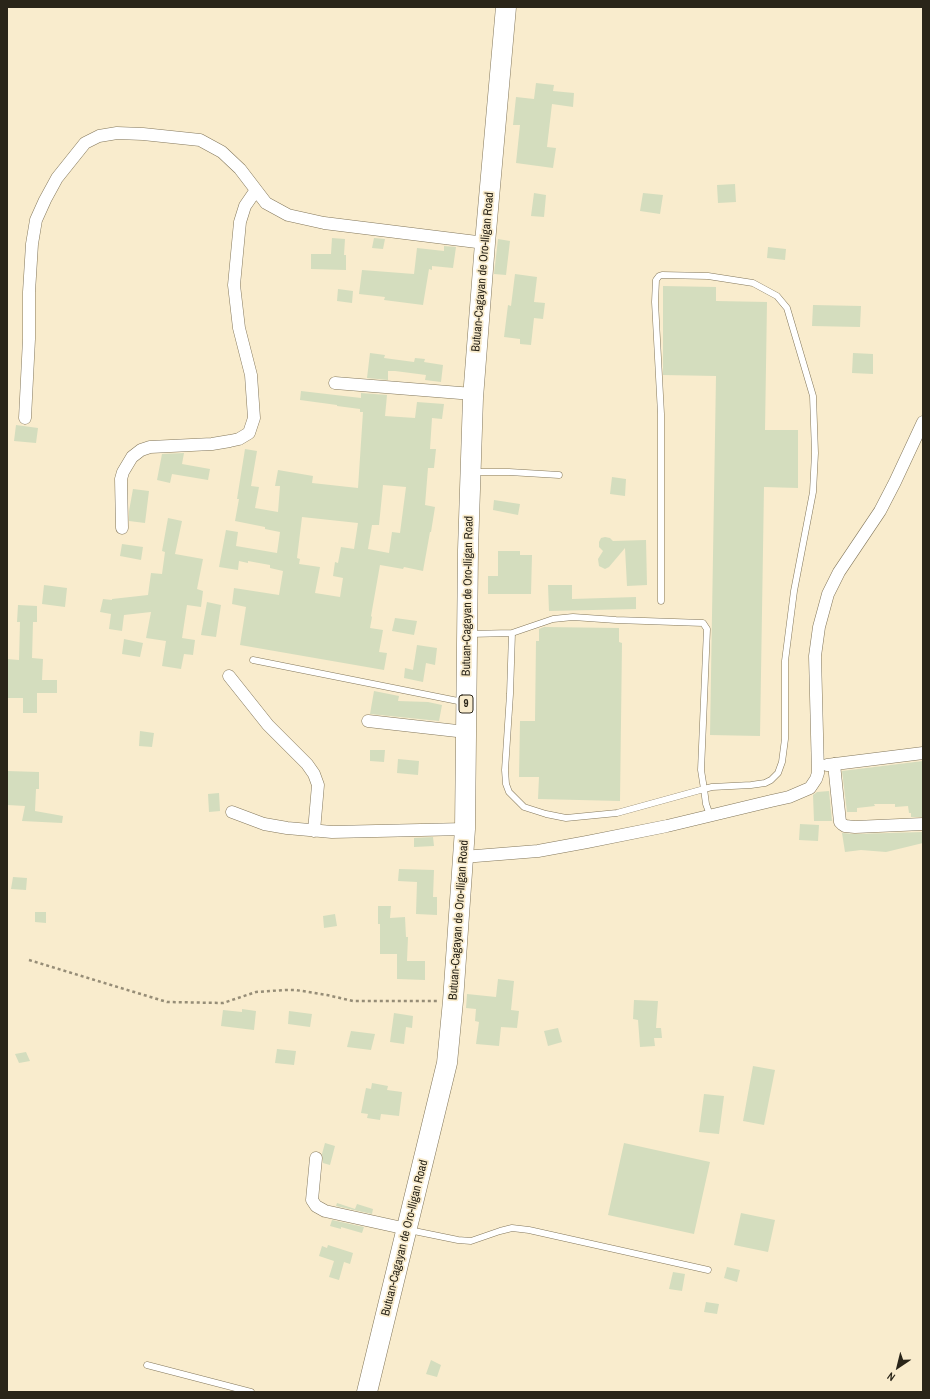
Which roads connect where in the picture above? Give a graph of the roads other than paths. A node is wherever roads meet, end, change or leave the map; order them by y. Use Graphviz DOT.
graph roads {
  1 [pos="506,7"];
  2 [pos="256,190"];
  3 [pos="484,243"];
  4 [pos="335,383"];
  5 [pos="474,394"];
  6 [pos="25,418"];
  7 [pos="923,422"];
  8 [pos="471,472"];
  9 [pos="559,475"];
  10 [pos="122,528"];
  11 [pos="661,601"];
  12 [pos="512,633"];
  13 [pos="467,634"];
  14 [pos="253,660"];
  15 [pos="229,676"];
  16 [pos="466,703"];
  17 [pos="368,721"];
  18 [pos="466,732"];
  19 [pos="923,753"];
  20 [pos="834,764"];
  21 [pos="818,767"];
  22 [pos="704,789"];
  23 [pos="232,812"];
  24 [pos="710,815"];
  25 [pos="923,824"];
  26 [pos="465,829"];
  27 [pos="314,831"];
  28 [pos="463,857"];
  29 [pos="316,1158"];
  30 [pos="407,1229"];
  31 [pos="708,1270"];
  32 [pos="147,1365"];
  33 [pos="251,1392"];
  34 [pos="367,1392"];
  1 -- 3 [label="highway, Butuan-Cagayan de Oro-Iligan Road / 9"];
  2 -- 3 [label="street"];
  2 -- 6 [label="street"];
  2 -- 10 [label="street"];
  3 -- 5 [label="highway, Butuan-Cagayan de Oro-Iligan Road / 9"];
  4 -- 5 [label="street"];
  5 -- 8 [label="highway, Butuan-Cagayan de Oro-Iligan Road / 9"];
  7 -- 21 [label="street"];
  8 -- 9 [label="lane"];
  8 -- 13 [label="highway, Butuan-Cagayan de Oro-Iligan Road / 9"];
  11 -- 22 [label="lane"];
  12 -- 13 [label="lane"];
  12 -- 22 [label="lane"];
  12 -- 22 [label="lane"];
  13 -- 16 [label="highway, Butuan-Cagayan de Oro-Iligan Road / 9"];
  14 -- 16 [label="lane"];
  15 -- 27 [label="street"];
  16 -- 18 [label="highway, Butuan-Cagayan de Oro-Iligan Road / 9"];
  17 -- 18 [label="street"];
  18 -- 26 [label="highway, Butuan-Cagayan de Oro-Iligan Road / 9"];
  19 -- 20 [label="street"];
  20 -- 21 [label="street"];
  20 -- 25 [label="street"];
  21 -- 24 [label="street"];
  22 -- 24 [label="lane"];
  23 -- 27 [label="street"];
  24 -- 28 [label="street"];
  26 -- 27 [label="street"];
  26 -- 28 [label="highway, Butuan-Cagayan de Oro-Iligan Road / 9"];
  28 -- 30 [label="highway, Butuan-Cagayan de Oro-Iligan Road / 9"];
  29 -- 30 [label="street"];
  30 -- 31 [label="lane"];
  30 -- 34 [label="highway, Butuan-Cagayan de Oro-Iligan Road / 9"];
  32 -- 33 [label="lane"];
}
